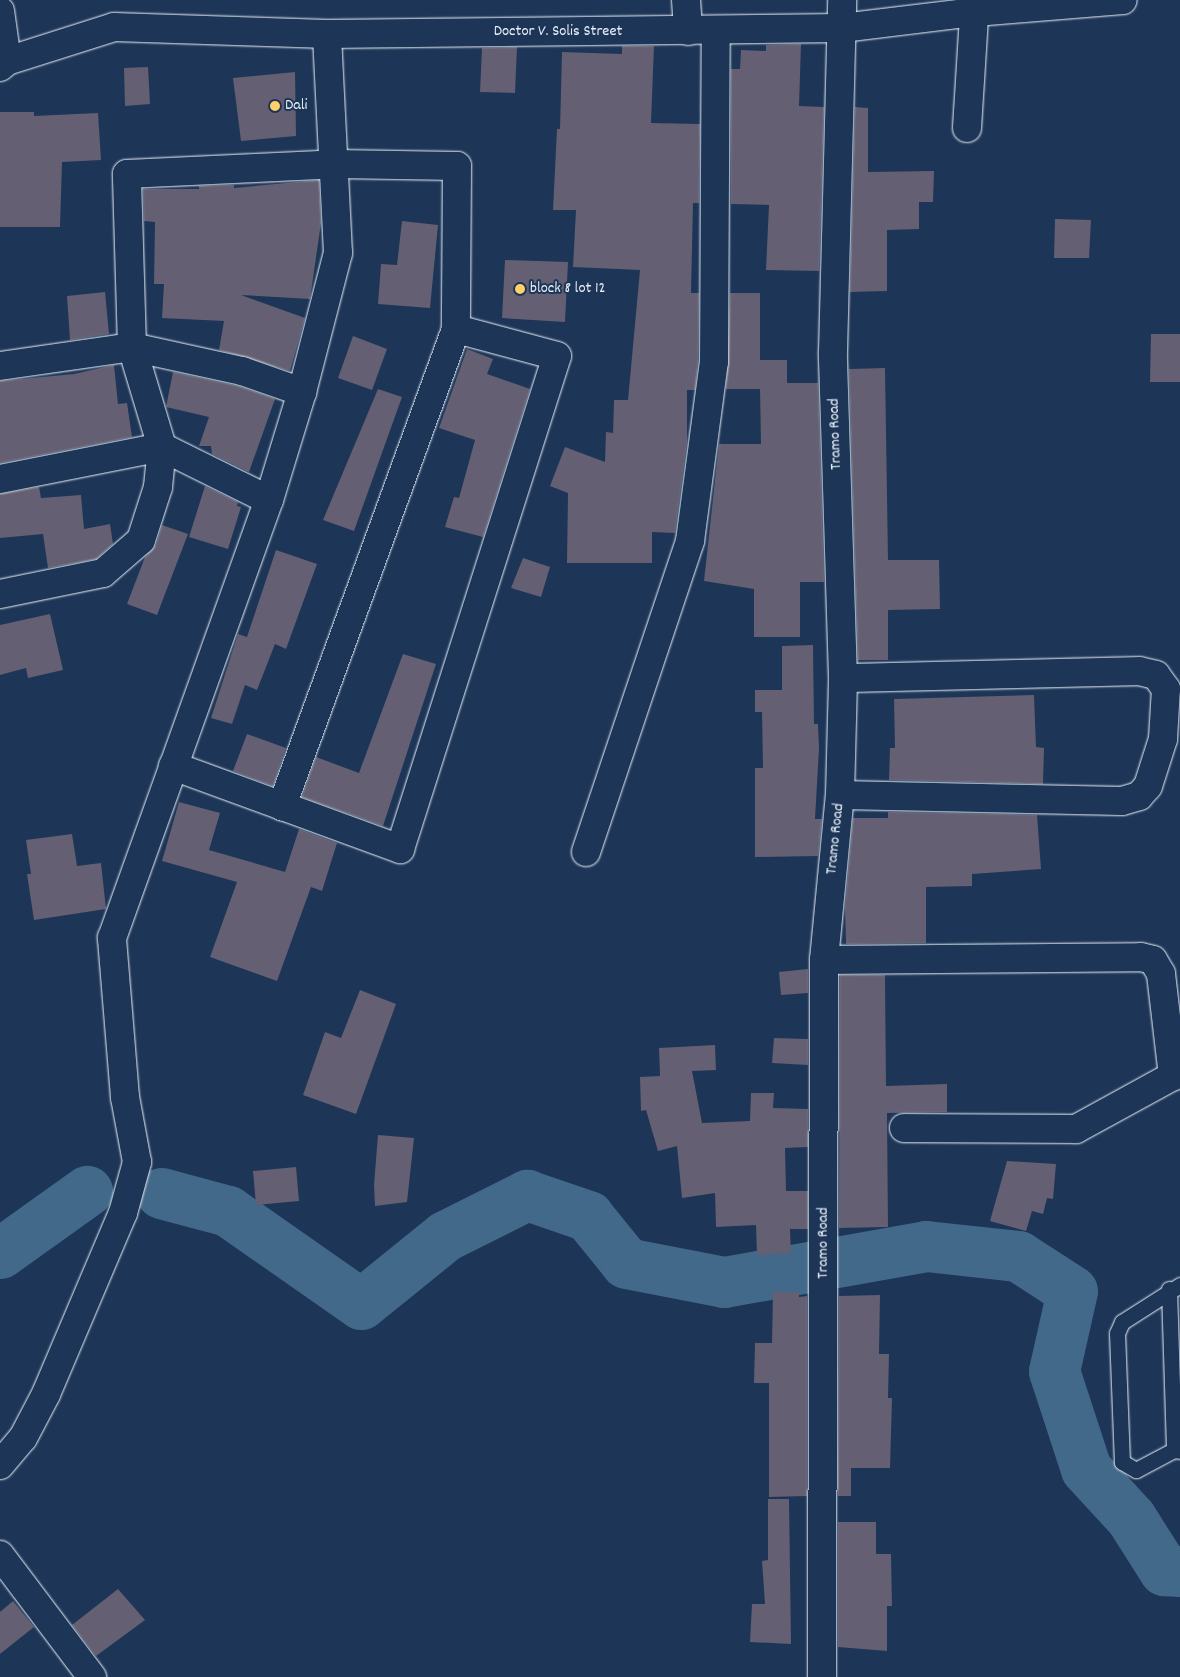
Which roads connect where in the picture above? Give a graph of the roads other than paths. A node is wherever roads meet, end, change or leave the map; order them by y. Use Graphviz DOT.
graph roads {
  1 [pos="686,0"];
  2 [pos="842,0"];
  3 [pos="1123,0"];
  4 [pos="975,6"];
  5 [pos="0,11"];
  6 [pos="842,28"];
  7 [pos="688,31"];
  8 [pos="716,31"];
  9 [pos="327,34"];
  10 [pos="4,64"];
  11 [pos="967,128"];
  12 [pos="336,164"];
  13 [pos="456,329"];
  14 [pos="132,347"];
  15 [pos="0,366"];
  16 [pos="302,392"];
  17 [pos="162,447"];
  18 [pos="0,479"];
  19 [pos="268,500"];
  20 [pos="0,594"];
  21 [pos="843,678"];
  22 [pos="174,766"];
  23 [pos="840,795"];
  24 [pos="282,806"];
  25 [pos="586,852"];
  26 [pos="824,960"];
  27 [pos="1176,1074"];
  28 [pos="904,1128"];
  29 [pos="1175,1287"];
  30 [pos="1177,1450"];
  31 [pos="0,1464"];
  32 [pos="0,1555"];
  33 [pos="92,1677"];
  34 [pos="822,1677"];
  1 -- 7 [label="street"];
  2 -- 6 [label="street, Tramo Road"];
  3 -- 4 [label="street, Doctor V. Solis Street"];
  4 -- 6 [label="street, Doctor V. Solis Street"];
  4 -- 11 [label="street"];
  5 -- 10 [label="street"];
  6 -- 8 [label="street, Doctor V. Solis Street"];
  6 -- 21 [label="street, Tramo Road"];
  7 -- 8 [label="street, Doctor V. Solis Street"];
  7 -- 9 [label="street, Doctor V. Solis Street"];
  8 -- 25 [label="street"];
  9 -- 10 [label="street, Doctor V. Solis Street"];
  9 -- 12 [label="street"];
  12 -- 13 [label="street"];
  12 -- 14 [label="street"];
  12 -- 16 [label="street"];
  13 -- 24 [label="street"];
  13 -- 24 [label="street"];
  14 -- 15 [label="street"];
  14 -- 16 [label="street"];
  14 -- 17 [label="street"];
  16 -- 19 [label="street"];
  17 -- 18 [label="street"];
  17 -- 19 [label="street"];
  17 -- 20 [label="street"];
  19 -- 22 [label="street"];
  21 -- 23 [label="street, Tramo Road"];
  21 -- 23 [label="street"];
  22 -- 24 [label="street"];
  22 -- 31 [label="street"];
  23 -- 26 [label="street, Tramo Road"];
  26 -- 27 [label="street"];
  26 -- 34 [label="street, Tramo Road"];
  27 -- 28 [label="street"];
  29 -- 30 [label="lane"];
  29 -- 30 [label="lane"];
  32 -- 33 [label="street"];
}
